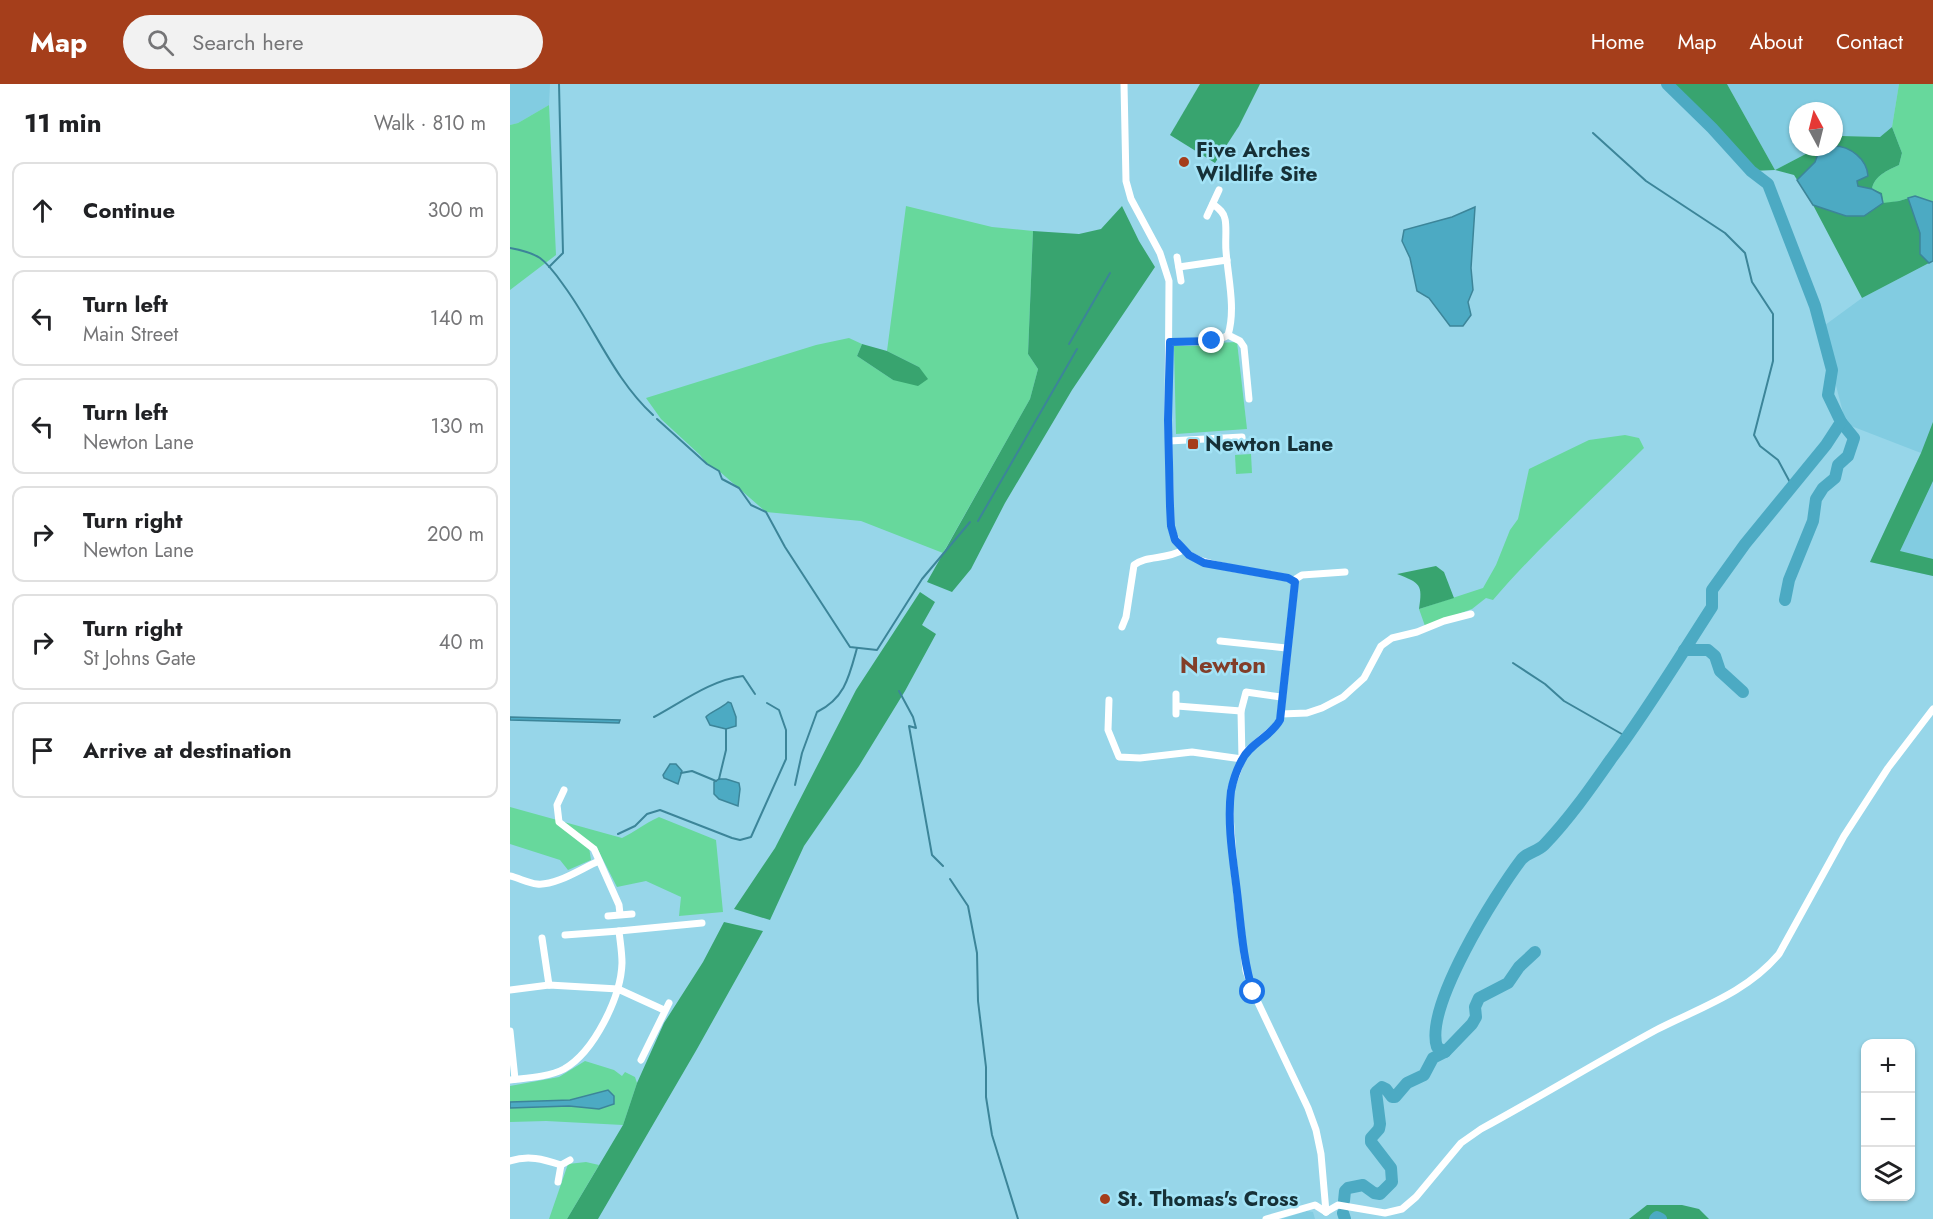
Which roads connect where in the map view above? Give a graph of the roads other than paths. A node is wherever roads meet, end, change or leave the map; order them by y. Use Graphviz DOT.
graph roads {
  1 [pos="1124,84"];
  2 [pos="1219,190"];
  3 [pos="1213,204"];
  4 [pos="1207,216"];
  5 [pos="1177,257"];
  6 [pos="1227,260"];
  7 [pos="1179,267"];
  8 [pos="1181,281"];
  9 [pos="1228,335"];
  10 [pos="1170,342"];
  11 [pos="1248,399"];
  12 [pos="1169,441"];
  13 [pos="1243,447"];
  14 [pos="1183,550"];
  15 [pos="1345,572"];
  16 [pos="1294,582"];
  17 [pos="1471,614"];
  18 [pos="1122,627"];
  19 [pos="1220,641"];
  20 [pos="1286,648"];
  21 [pos="1176,694"];
  22 [pos="1281,697"];
  23 [pos="1109,700"];
  24 [pos="1933,709"];
  25 [pos="1240,711"];
  26 [pos="1281,714"];
  27 [pos="1242,759"];
  28 [pos="564,790"];
  29 [pos="599,861"];
  30 [pos="510,876"];
  31 [pos="620,914"];
  32 [pos="632,914"];
  33 [pos="608,916"];
  34 [pos="702,923"];
  35 [pos="619,931"];
  36 [pos="565,935"];
  37 [pos="543,938"];
  38 [pos="549,984"];
  39 [pos="618,989"];
  40 [pos="510,990"];
  41 [pos="510,1031"];
  42 [pos="641,1060"];
  43 [pos="513,1079"];
  44 [pos="570,1160"];
  45 [pos="510,1161"];
  46 [pos="561,1166"];
  47 [pos="558,1182"];
  48 [pos="1324,1215"];
  49 [pos="1266,1219"];
  1 -- 10 [label="street"];
  2 -- 3 [label="street"];
  3 -- 4 [label="street"];
  3 -- 6 [label="street"];
  5 -- 7 [label="street"];
  6 -- 7 [label="street"];
  6 -- 9 [label="street"];
  7 -- 8 [label="street"];
  9 -- 10 [label="street"];
  9 -- 11 [label="street"];
  10 -- 12 [label="street"];
  12 -- 13 [label="street"];
  12 -- 14 [label="street"];
  14 -- 16 [label="street"];
  14 -- 18 [label="street"];
  15 -- 16 [label="street"];
  16 -- 20 [label="street"];
  17 -- 26 [label="street"];
  19 -- 20 [label="street"];
  20 -- 22 [label="street"];
  21 -- 25 [label="street"];
  22 -- 25 [label="street"];
  22 -- 26 [label="street"];
  23 -- 27 [label="street"];
  24 -- 48 [label="street"];
  25 -- 27 [label="street"];
  26 -- 27 [label="street"];
  27 -- 48 [label="street"];
  28 -- 29 [label="street"];
  29 -- 30 [label="street"];
  29 -- 31 [label="street"];
  31 -- 32 [label="street"];
  31 -- 33 [label="street"];
  34 -- 35 [label="street"];
  35 -- 36 [label="street"];
  35 -- 39 [label="street"];
  37 -- 38 [label="street"];
  38 -- 39 [label="street"];
  38 -- 40 [label="street"];
  39 -- 42 [label="street"];
  39 -- 43 [label="street"];
  41 -- 43 [label="street"];
  44 -- 46 [label="street"];
  45 -- 46 [label="street"];
  46 -- 47 [label="street"];
  48 -- 49 [label="street"];
}
